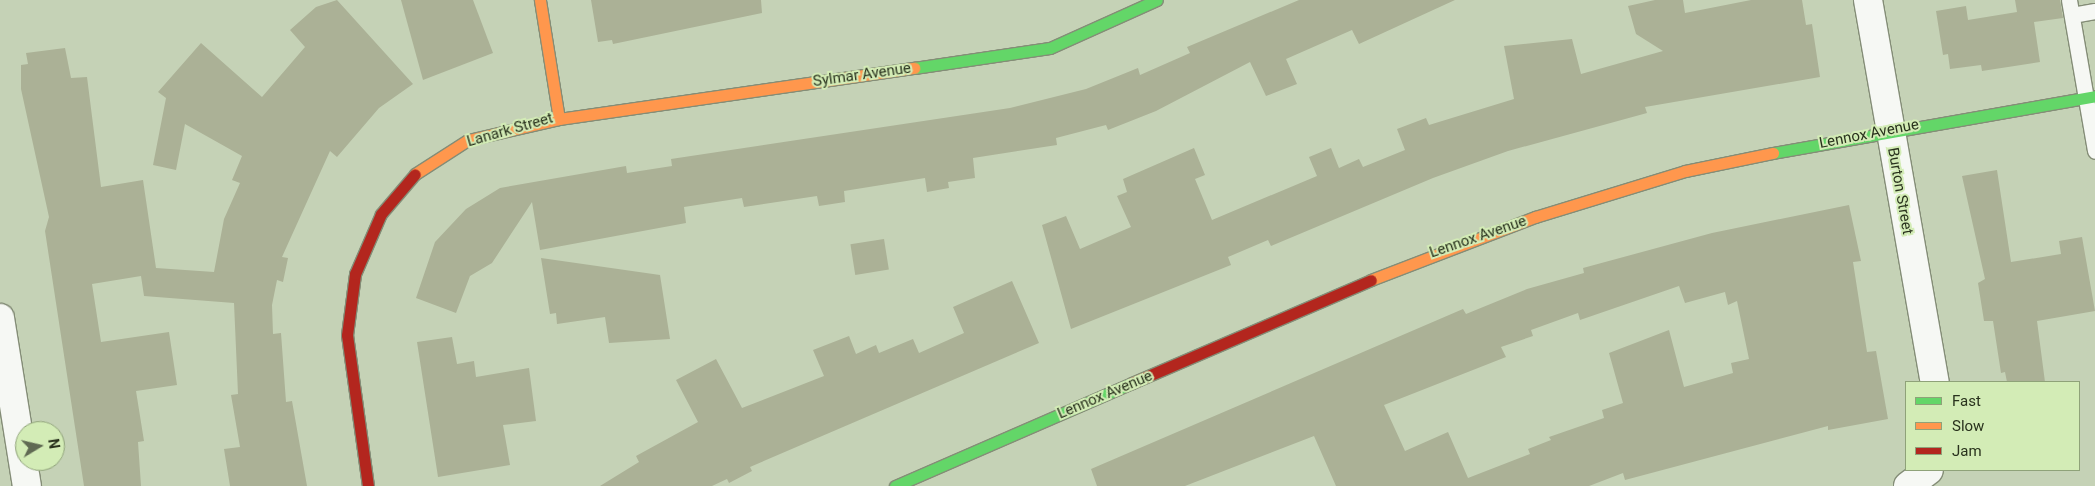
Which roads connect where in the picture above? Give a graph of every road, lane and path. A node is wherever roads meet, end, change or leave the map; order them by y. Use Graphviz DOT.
graph roads {
  1 [pos="540,0"];
  2 [pos="1157,0"];
  3 [pos="1868,0"];
  4 [pos="2069,0"];
  5 [pos="2095,11"];
  6 [pos="2072,16"];
  7 [pos="2091,96"];
  8 [pos="559,119"];
  9 [pos="1889,129"];
  10 [pos="2095,151"];
  11 [pos="0,318"];
  12 [pos="1935,381"];
  13 [pos="1928,471"];
  14 [pos="27,486"];
  15 [pos="368,486"];
  16 [pos="895,486"];
  17 [pos="1908,486"];
  1 -- 8 [label="street, Lanark Street"];
  2 -- 8 [label="street, Sylmar Avenue"];
  3 -- 9 [label="street, Burton Street"];
  4 -- 6 [label="lane"];
  5 -- 6 [label="lane"];
  6 -- 7 [label="lane"];
  7 -- 9 [label="street, Lennox Avenue"];
  7 -- 10 [label="lane"];
  8 -- 15 [label="street, Lanark Street"];
  9 -- 12 [label="street, Burton Street"];
  9 -- 16 [label="street, Lennox Avenue"];
  11 -- 14 [label="street"];
  13 -- 17 [label="street"];
}
